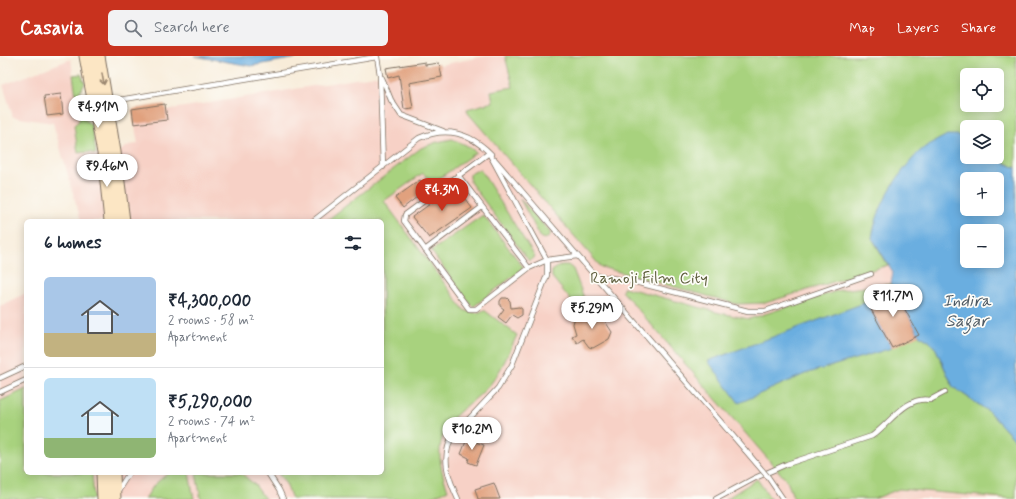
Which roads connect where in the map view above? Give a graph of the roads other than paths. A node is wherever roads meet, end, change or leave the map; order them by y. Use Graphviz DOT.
graph roads {
  1 [pos="379,57"];
  2 [pos="93,60"];
  3 [pos="380,75"];
  4 [pos="107,102"];
  5 [pos="448,132"];
  6 [pos="109,153"];
  7 [pos="489,153"];
  8 [pos="383,167"];
  9 [pos="458,175"];
  10 [pos="482,208"];
  11 [pos="111,219"];
  12 [pos="123,219"];
  13 [pos="316,219"];
  14 [pos="425,250"];
  15 [pos="577,256"];
  16 [pos="547,260"];
  17 [pos="529,268"];
  18 [pos="871,274"];
  19 [pos="593,275"];
  20 [pos="24,367"];
  21 [pos="0,378"];
  22 [pos="24,381"];
  23 [pos="0,392"];
  24 [pos="945,392"];
  25 [pos="104,475"];
  26 [pos="113,475"];
  27 [pos="128,475"];
  28 [pos="269,475"];
  29 [pos="111,499"];
  30 [pos="283,499"];
  31 [pos="458,499"];
  32 [pos="716,499"];
  33 [pos="783,499"];
  1 -- 3 [label="lane"];
  1 -- 4 [label="lane"];
  2 -- 4 [label="street, one-way"];
  2 -- 6 [label="street"];
  3 -- 5 [label="lane"];
  3 -- 8 [label="lane"];
  4 -- 6 [label="street"];
  5 -- 7 [label="lane"];
  5 -- 8 [label="lane"];
  6 -- 11 [label="street"];
  6 -- 12 [label="street"];
  7 -- 9 [label="lane"];
  7 -- 15 [label="lane"];
  7 -- 16 [label="lane"];
  8 -- 13 [label="lane"];
  9 -- 10 [label="lane"];
  9 -- 14 [label="lane"];
  10 -- 14 [label="lane"];
  10 -- 17 [label="lane"];
  14 -- 17 [label="lane"];
  15 -- 16 [label="lane"];
  15 -- 19 [label="lane"];
  16 -- 17 [label="lane"];
  16 -- 31 [label="lane"];
  18 -- 19 [label="lane"];
  19 -- 33 [label="lane, bridge"];
  20 -- 21 [label="lane"];
  22 -- 23 [label="lane"];
  24 -- 32 [label="lane"];
  25 -- 29 [label="street"];
  26 -- 29 [label="street"];
  27 -- 29 [label="lane"];
  28 -- 30 [label="lane"];
}
